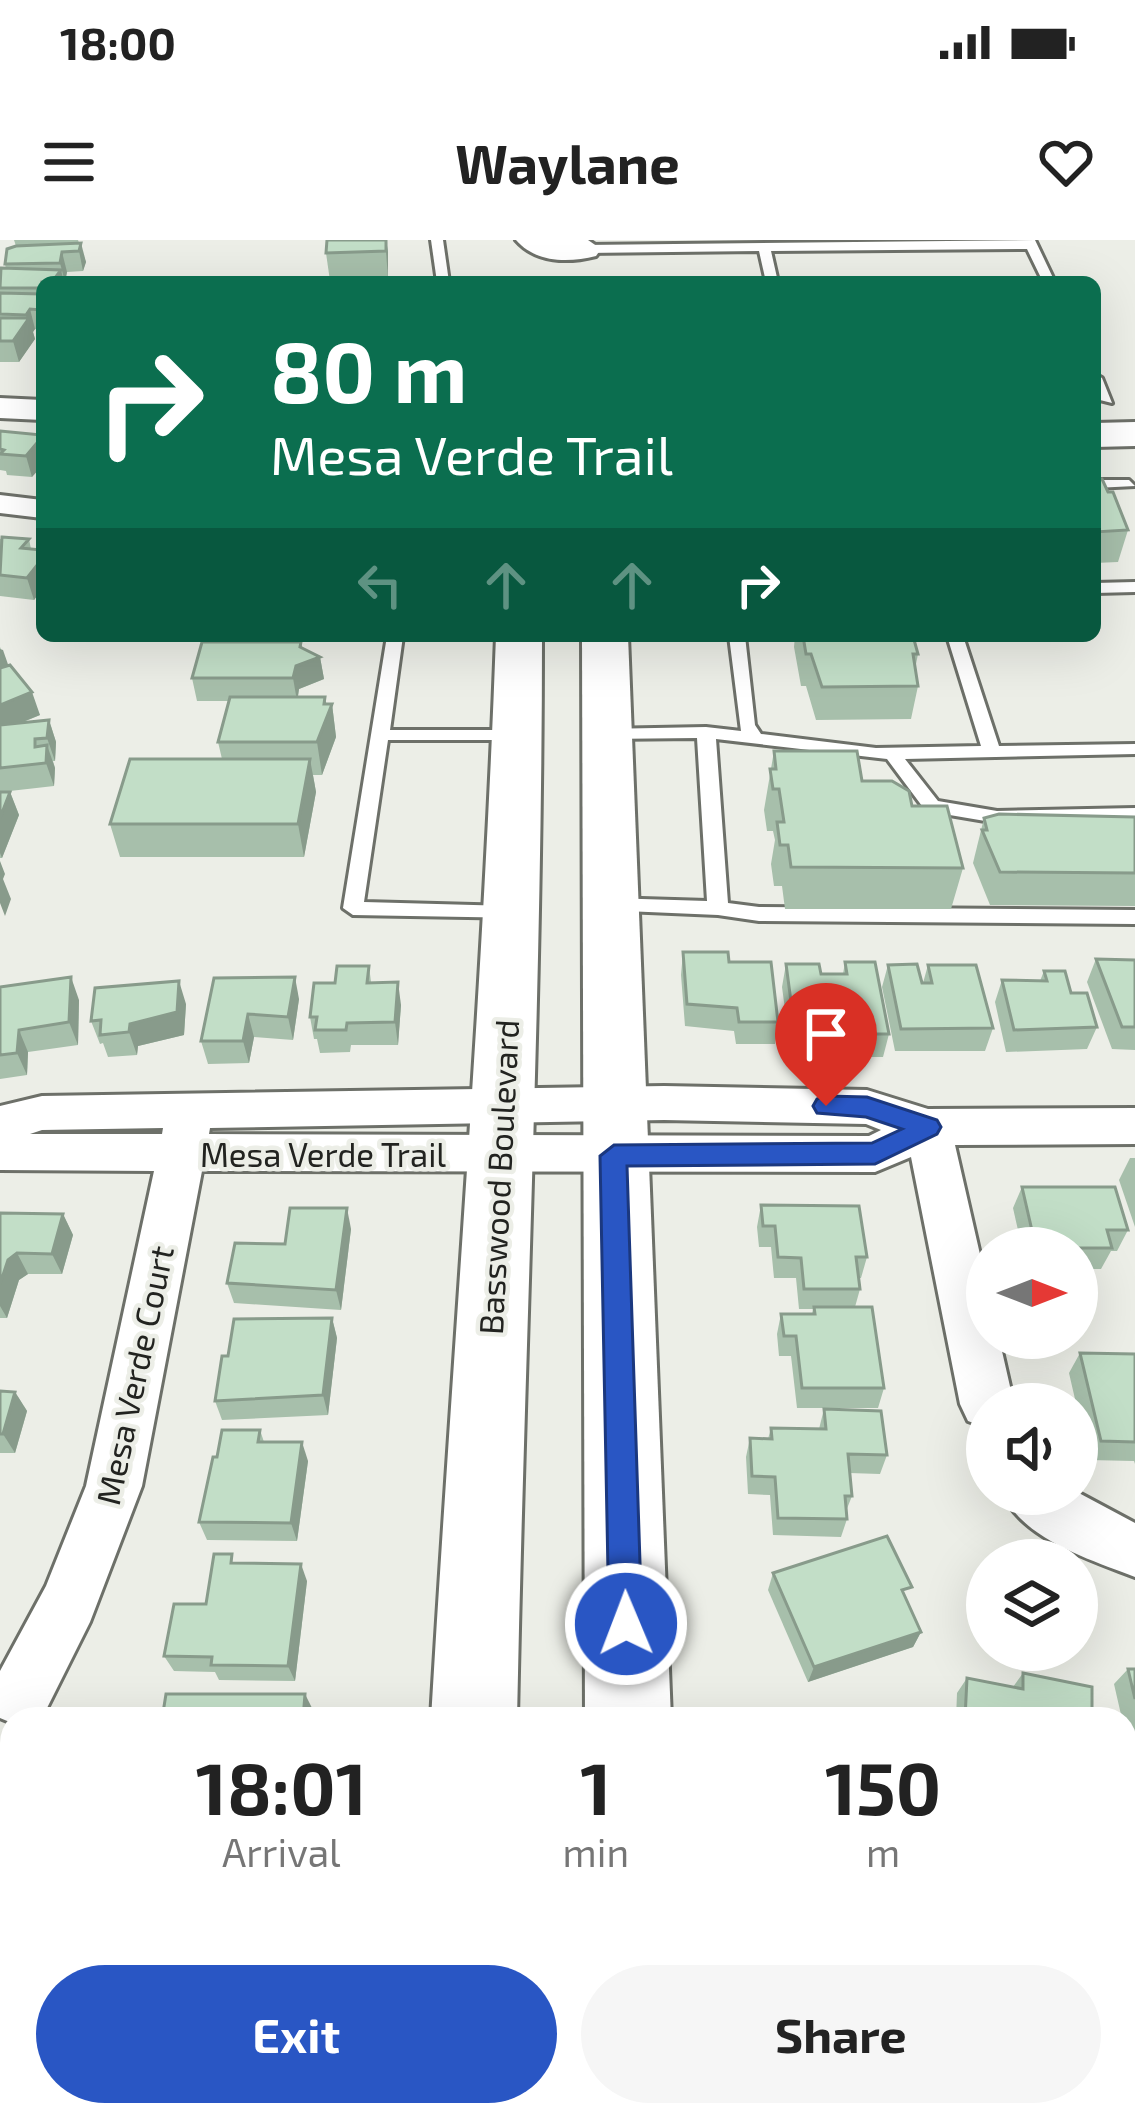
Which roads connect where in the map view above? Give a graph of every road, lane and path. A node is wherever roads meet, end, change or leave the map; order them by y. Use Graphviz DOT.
graph roads {
  1 [pos="437,240"];
  2 [pos="517,240"];
  3 [pos="532,240"];
  4 [pos="676,243"];
  5 [pos="1030,243"];
  6 [pos="764,245"];
  7 [pos="586,257"];
  8 [pos="441,276"];
  9 [pos="525,276"];
  10 [pos="771,276"];
  11 [pos="1046,276"];
  12 [pos="36,380"];
  13 [pos="0,382"];
  14 [pos="0,408"];
  15 [pos="36,410"];
  16 [pos="1101,484"];
  17 [pos="1133,485"];
  18 [pos="0,504"];
  19 [pos="36,507"];
  20 [pos="1135,587"];
  21 [pos="1101,588"];
  22 [pos="394,642"];
  23 [pos="519,642"];
  24 [pos="605,642"];
  25 [pos="738,642"];
  26 [pos="957,642"];
  27 [pos="706,732"];
  28 [pos="604,734"];
  29 [pos="520,735"];
  30 [pos="380,736"];
  31 [pos="753,736"];
  32 [pos="1135,749"];
  33 [pos="991,750"];
  34 [pos="892,754"];
  35 [pos="1135,814"];
  36 [pos="608,905"];
  37 [pos="718,908"];
  38 [pos="514,914"];
  39 [pos="1135,917"];
  40 [pos="0,1124"];
  41 [pos="1135,1126"];
  42 [pos="928,1127"];
  43 [pos="501,1130"];
  44 [pos="613,1130"];
  45 [pos="186,1132"];
  46 [pos="0,1152"];
  47 [pos="983,1383"];
  48 [pos="1064,1515"];
  49 [pos="1135,1550"];
  50 [pos="20,1696"];
  51 [pos="475,1707"];
  52 [pos="628,1707"];
  1 -- 8 [label="lane"];
  2 -- 9 [label="main road"];
  3 -- 7 [label="main road"];
  4 -- 6 [label="lane"];
  4 -- 7 [label="lane"];
  5 -- 6 [label="lane"];
  5 -- 11 [label="lane"];
  6 -- 10 [label="lane"];
  12 -- 13 [label="street"];
  14 -- 15 [label="street"];
  16 -- 17 [label="lane"];
  18 -- 19 [label="street"];
  20 -- 21 [label="lane"];
  22 -- 30 [label="lane"];
  23 -- 29 [label="main road, Basswood Boulevard"];
  24 -- 28 [label="main road"];
  25 -- 31 [label="lane"];
  26 -- 33 [label="lane"];
  27 -- 28 [label="lane"];
  27 -- 31 [label="lane"];
  27 -- 37 [label="lane"];
  28 -- 29 [label="main road"];
  28 -- 36 [label="main road"];
  29 -- 30 [label="lane"];
  29 -- 38 [label="main road, Basswood Boulevard"];
  30 -- 38 [label="lane"];
  31 -- 34 [label="lane"];
  32 -- 33 [label="lane"];
  33 -- 34 [label="lane"];
  34 -- 35 [label="lane"];
  36 -- 37 [label="lane"];
  36 -- 44 [label="main road"];
  37 -- 39 [label="lane"];
  38 -- 43 [label="main road, Basswood Boulevard"];
  40 -- 45 [label="street, Mesa Verde Trail"];
  41 -- 42 [label="street, Mesa Verde Trail"];
  42 -- 44 [label="street, Mesa Verde Trail"];
  42 -- 47 [label="street"];
  43 -- 44 [label="street, Mesa Verde Trail"];
  43 -- 45 [label="street, Mesa Verde Trail"];
  43 -- 51 [label="main road, Basswood Boulevard"];
  44 -- 52 [label="main road"];
  45 -- 46 [label="street, Mesa Verde Trail"];
  45 -- 50 [label="street, Mesa Verde Court"];
  48 -- 49 [label="street"];
}
